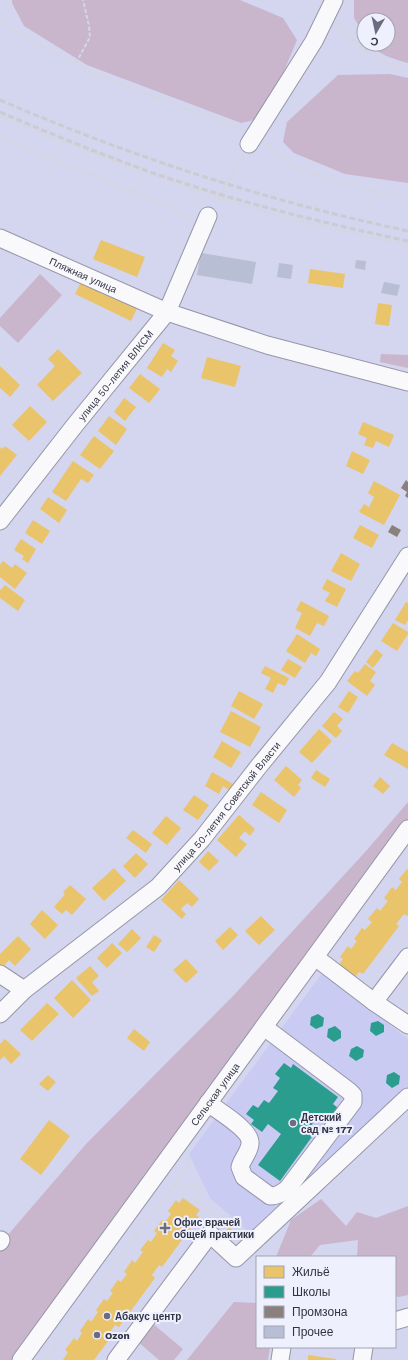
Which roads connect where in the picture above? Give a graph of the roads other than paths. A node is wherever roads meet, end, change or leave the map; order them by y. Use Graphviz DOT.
graph roads {
  1 [pos="334,0"];
  2 [pos="253,139"];
  3 [pos="208,216"];
  4 [pos="0,238"];
  5 [pos="167,312"];
  6 [pos="408,382"];
  7 [pos="0,521"];
  8 [pos="408,556"];
  9 [pos="408,829"];
  10 [pos="315,957"];
  11 [pos="408,957"];
  12 [pos="0,974"];
  13 [pos="24,990"];
  14 [pos="374,1002"];
  15 [pos="0,1014"];
  16 [pos="408,1026"];
  17 [pos="264,1027"];
  18 [pos="408,1097"];
  19 [pos="208,1103"];
  20 [pos="408,1317"];
  21 [pos="396,1322"];
  22 [pos="282,1348"];
  23 [pos="364,1348"];
  24 [pos="21,1360"];
  25 [pos="116,1360"];
  26 [pos="280,1360"];
  27 [pos="362,1360"];
  1 -- 2 [label="street"];
  3 -- 5 [label="street, улица 50-летия ВЛКСМ"];
  4 -- 5 [label="street, Пляжная улица"];
  5 -- 6 [label="street, Пляжная улица"];
  5 -- 7 [label="street, улица 50-летия ВЛКСМ"];
  8 -- 13 [label="street, улица 50-летия Советской Власти"];
  9 -- 10 [label="street, Сельская улица"];
  10 -- 14 [label="street"];
  10 -- 17 [label="street, Сельская улица"];
  11 -- 14 [label="street"];
  12 -- 13 [label="street"];
  13 -- 15 [label="street, улица 50-летия Советской Власти"];
  14 -- 16 [label="street"];
  17 -- 19 [label="street, Сельская улица"];
  17 -- 19 [label="street"];
  18 -- 25 [label="street"];
  19 -- 24 [label="street, Сельская улица"];
  20 -- 21 [label="street"];
  22 -- 26 [label="street"];
  23 -- 27 [label="street"];
}
